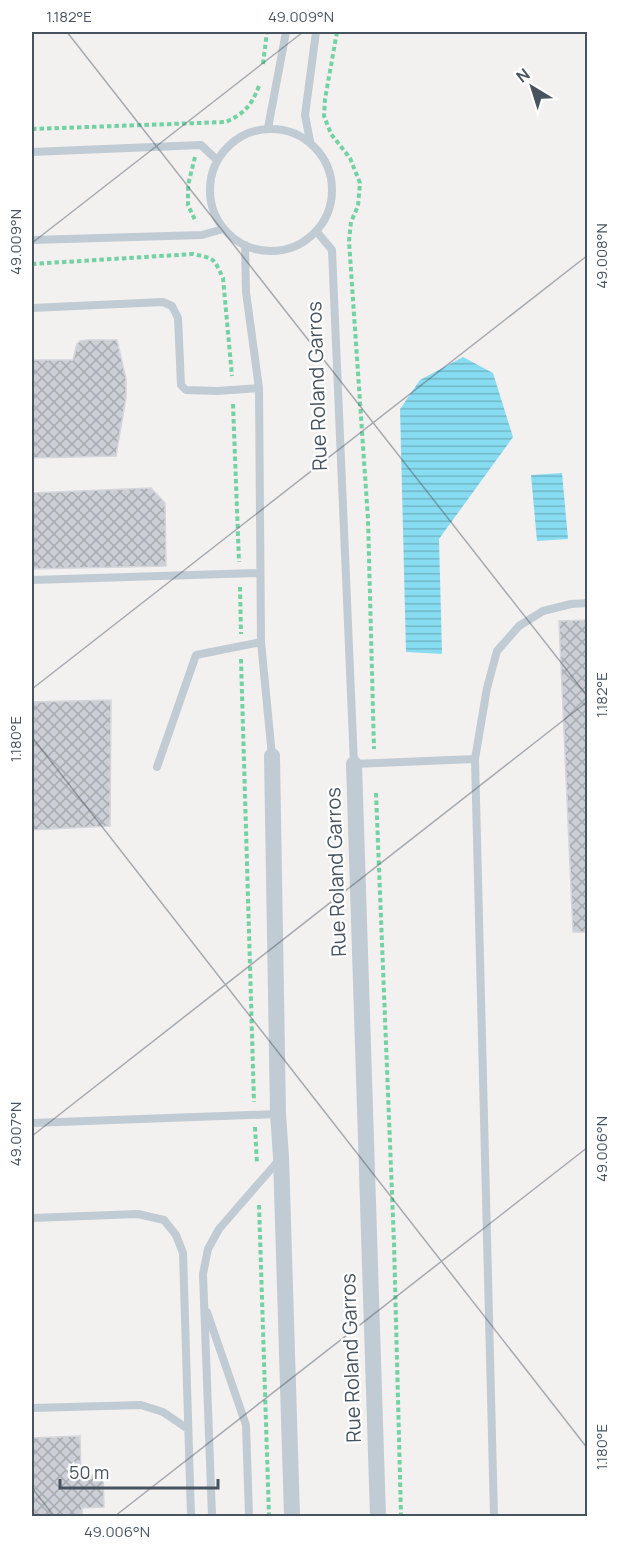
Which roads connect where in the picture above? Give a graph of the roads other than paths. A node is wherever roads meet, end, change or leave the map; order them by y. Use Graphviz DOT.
graph roads {
  1 [pos="286,32"];
  2 [pos="316,32"];
  3 [pos="268,128"];
  4 [pos="310,141"];
  5 [pos="32,152"];
  6 [pos="217,160"];
  7 [pos="223,229"];
  8 [pos="316,232"];
  9 [pos="32,240"];
  10 [pos="245,245"];
  11 [pos="32,308"];
  12 [pos="259,388"];
  13 [pos="260,573"];
  14 [pos="32,580"];
  15 [pos="588,603"];
  16 [pos="261,642"];
  17 [pos="272,756"];
  18 [pos="476,759"];
  19 [pos="354,764"];
  20 [pos="157,767"];
  21 [pos="278,1114"];
  22 [pos="32,1123"];
  23 [pos="281,1157"];
  24 [pos="32,1218"];
  25 [pos="204,1303"];
  26 [pos="32,1408"];
  27 [pos="188,1429"];
  28 [pos="191,1516"];
  29 [pos="212,1516"];
  30 [pos="249,1516"];
  31 [pos="292,1516"];
  32 [pos="378,1516"];
  33 [pos="494,1516"];
  1 -- 3 [label="lane"];
  2 -- 4 [label="lane"];
  3 -- 4 [label="lane"];
  3 -- 6 [label="lane"];
  4 -- 8 [label="lane"];
  5 -- 6 [label="lane"];
  6 -- 7 [label="lane"];
  7 -- 9 [label="lane"];
  7 -- 10 [label="lane"];
  8 -- 10 [label="lane"];
  8 -- 19 [label="lane, Rue Roland Garros"];
  10 -- 12 [label="lane"];
  11 -- 12 [label="lane"];
  12 -- 13 [label="lane"];
  13 -- 14 [label="lane"];
  13 -- 16 [label="lane"];
  15 -- 18 [label="lane"];
  16 -- 17 [label="lane"];
  16 -- 20 [label="lane"];
  17 -- 21 [label="street"];
  18 -- 19 [label="lane"];
  18 -- 33 [label="lane"];
  19 -- 32 [label="street, Rue Roland Garros"];
  21 -- 22 [label="lane"];
  21 -- 23 [label="street"];
  23 -- 25 [label="lane"];
  23 -- 31 [label="street"];
  24 -- 27 [label="lane"];
  25 -- 29 [label="lane"];
  25 -- 30 [label="lane"];
  26 -- 27 [label="lane"];
  27 -- 28 [label="lane"];
}
